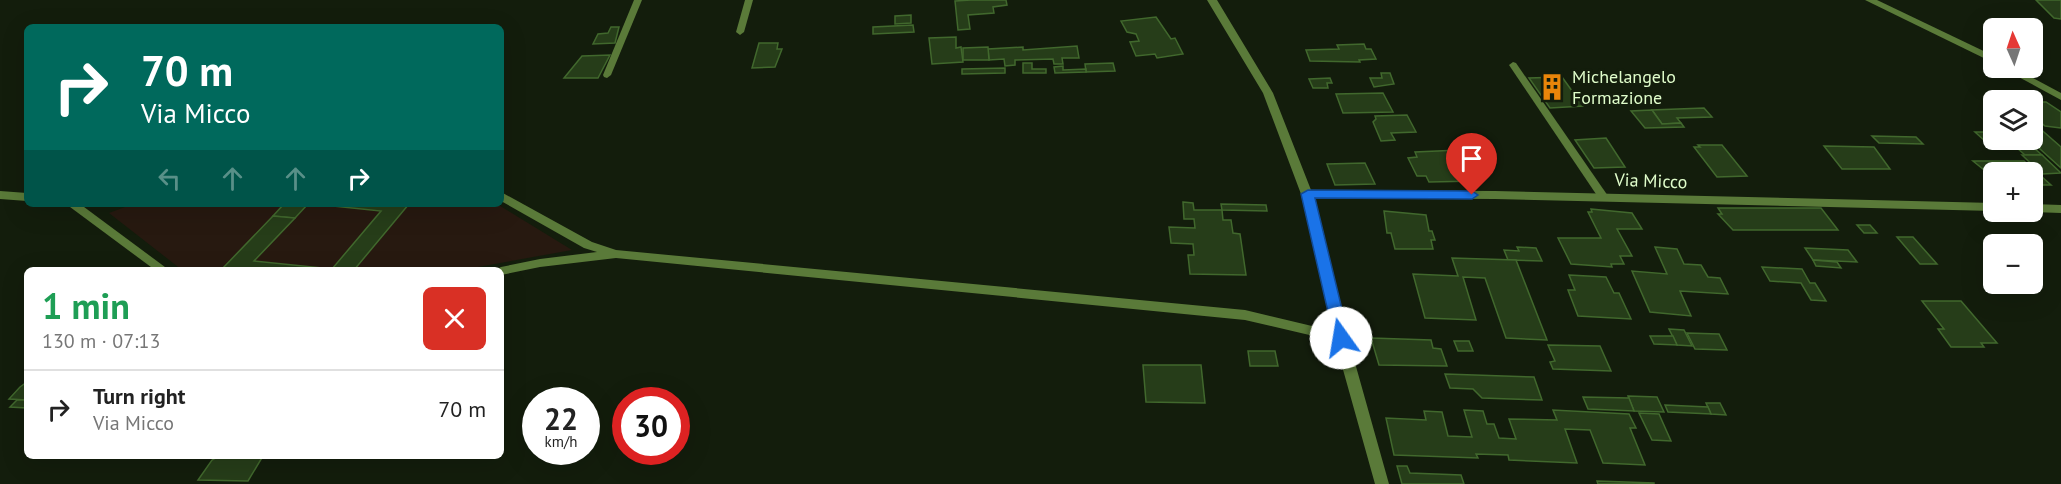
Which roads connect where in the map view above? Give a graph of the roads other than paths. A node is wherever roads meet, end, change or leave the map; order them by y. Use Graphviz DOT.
graph roads {
  1 [pos="638,0"];
  2 [pos="749,0"];
  3 [pos="1212,0"];
  4 [pos="1870,0"];
  5 [pos="740,32"];
  6 [pos="1983,55"];
  7 [pos="1513,65"];
  8 [pos="607,75"];
  9 [pos="2026,78"];
  10 [pos="2061,97"];
  11 [pos="1308,194"];
  12 [pos="0,195"];
  13 [pos="24,197"];
  14 [pos="504,198"];
  15 [pos="1604,198"];
  16 [pos="76,207"];
  17 [pos="1983,207"];
  18 [pos="2043,208"];
  19 [pos="2061,209"];
  20 [pos="616,254"];
  21 [pos="159,267"];
  22 [pos="504,270"];
  23 [pos="1341,338"];
  24 [pos="1382,484"];
  1 -- 8 [label="lane"];
  2 -- 5 [label="lane"];
  3 -- 11 [label="street"];
  4 -- 6 [label="street"];
  7 -- 15 [label="lane"];
  9 -- 10 [label="street"];
  11 -- 15 [label="street, Via Micco"];
  11 -- 23 [label="street"];
  12 -- 13 [label="street"];
  14 -- 20 [label="street"];
  15 -- 17 [label="street, Via Micco"];
  16 -- 21 [label="street"];
  18 -- 19 [label="street"];
  20 -- 22 [label="street"];
  20 -- 23 [label="street"];
  23 -- 24 [label="street"];
}
